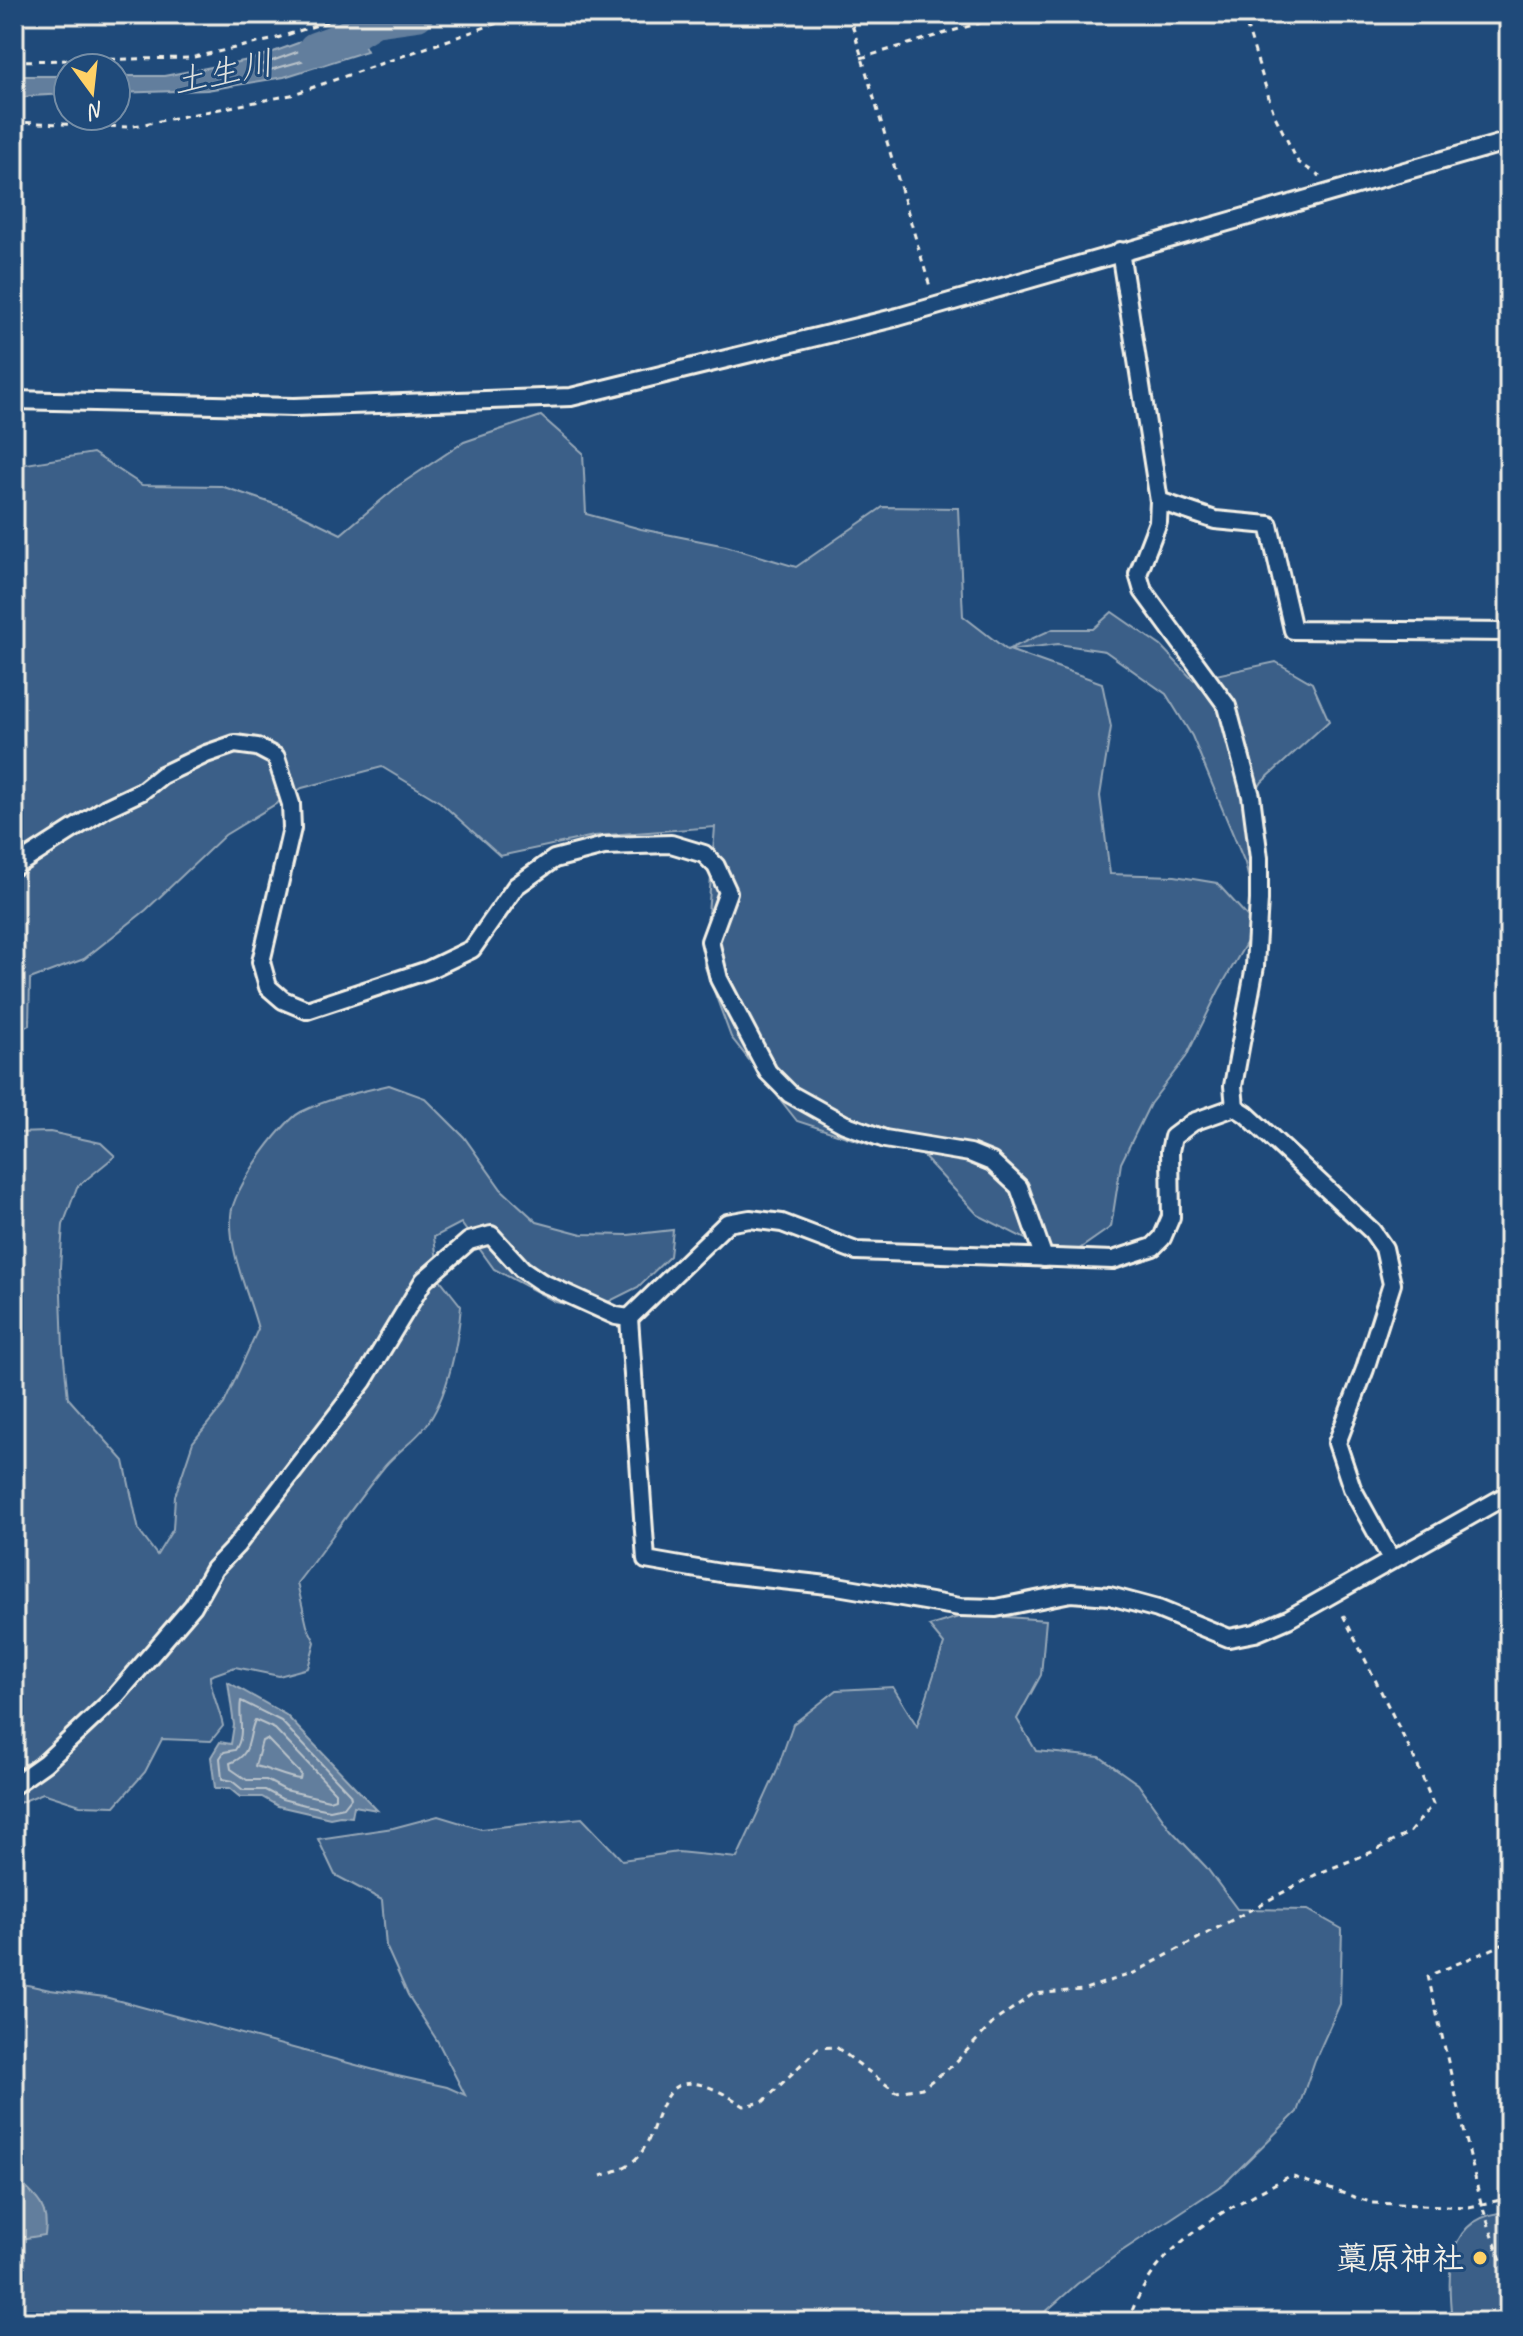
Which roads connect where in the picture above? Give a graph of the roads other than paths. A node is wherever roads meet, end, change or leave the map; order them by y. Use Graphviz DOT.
graph roads {
  1 [pos="1509,141"];
  2 [pos="1120,251"];
  3 [pos="14,400"];
  4 [pos="1159,501"];
  5 [pos="1509,632"];
  6 [pos="14,867"];
  7 [pos="1235,1107"];
  8 [pos="1044,1258"];
  9 [pos="629,1318"];
  10 [pos="1509,1494"];
  11 [pos="1391,1559"];
  12 [pos="14,1785"];
  1 -- 2 [label="street"];
  2 -- 3 [label="street"];
  2 -- 4 [label="street"];
  4 -- 5 [label="street"];
  4 -- 7 [label="street"];
  6 -- 8 [label="street"];
  7 -- 8 [label="street"];
  7 -- 11 [label="street"];
  8 -- 9 [label="street"];
  9 -- 11 [label="street"];
  9 -- 12 [label="street"];
  10 -- 11 [label="street"];
}
